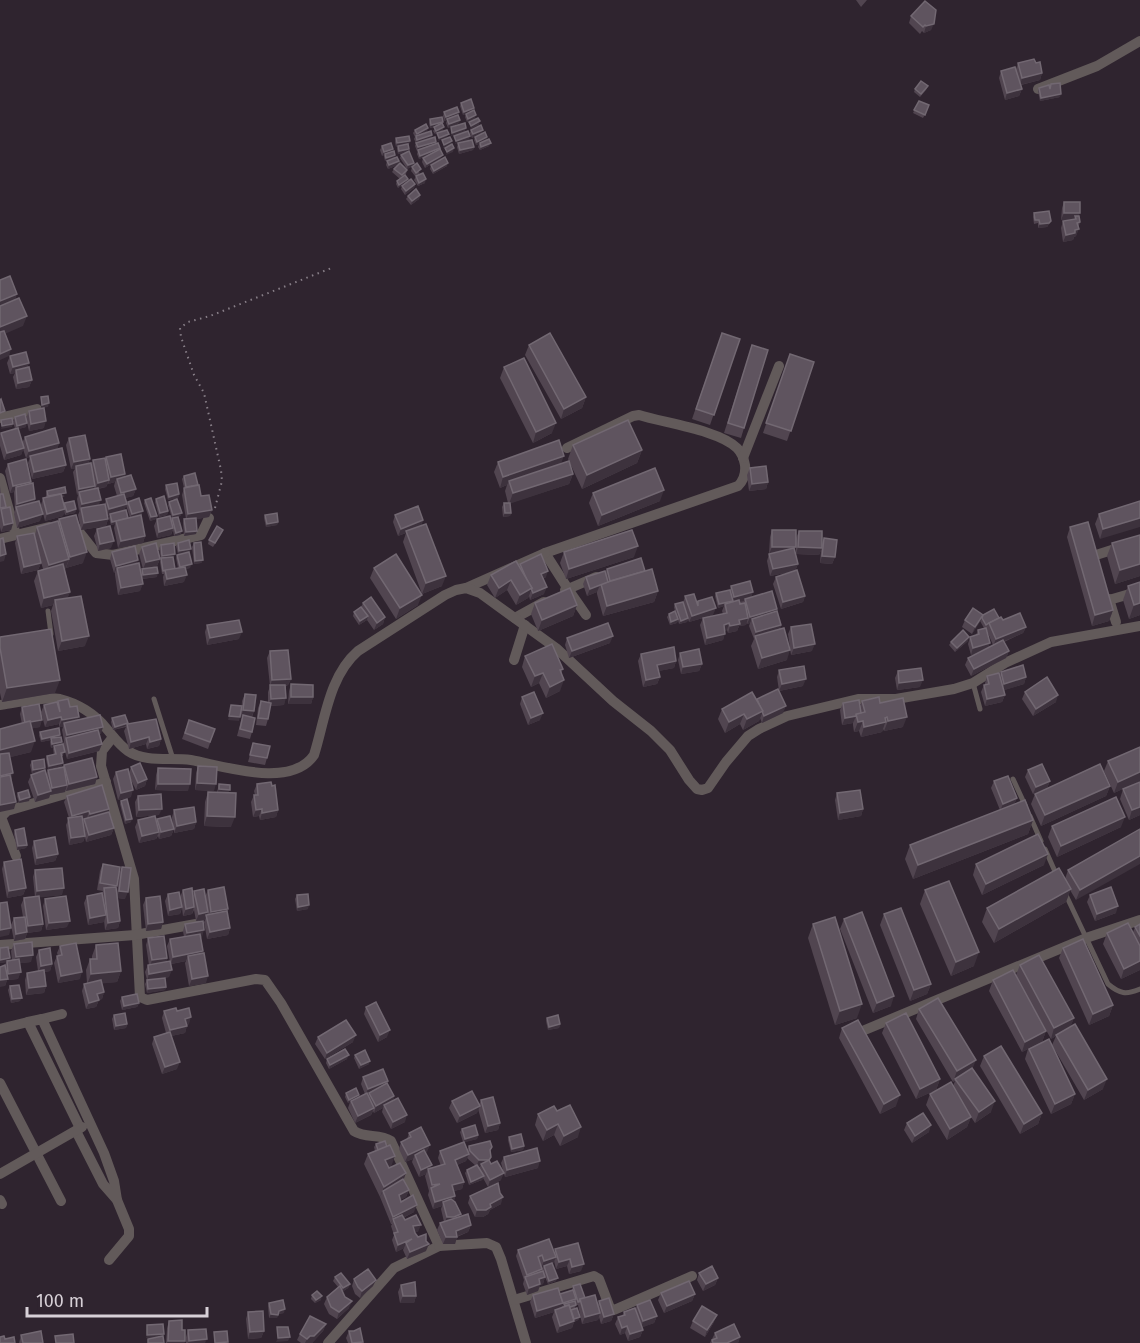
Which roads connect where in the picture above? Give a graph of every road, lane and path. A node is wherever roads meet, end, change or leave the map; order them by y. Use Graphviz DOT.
graph roads {
  1 [pos="1140,41"];
  2 [pos="1038,89"];
  3 [pos="334,267"];
  4 [pos="779,366"];
  5 [pos="38,409"];
  6 [pos="0,418"];
  7 [pos="567,448"];
  8 [pos="743,458"];
  9 [pos="0,478"];
  10 [pos="209,518"];
  11 [pos="16,535"];
  12 [pos="0,539"];
  13 [pos="1140,541"];
  14 [pos="545,553"];
  15 [pos="1099,566"];
  16 [pos="608,572"];
  17 [pos="466,588"];
  18 [pos="1140,591"];
  19 [pos="559,594"];
  20 [pos="48,611"];
  21 [pos="586,615"];
  22 [pos="515,618"];
  23 [pos="1116,622"];
  24 [pos="525,625"];
  25 [pos="1140,626"];
  26 [pos="52,644"];
  27 [pos="514,660"];
  28 [pos="973,683"];
  29 [pos="154,699"];
  30 [pos="0,705"];
  31 [pos="980,709"];
  32 [pos="113,736"];
  33 [pos="173,759"];
  34 [pos="1013,779"];
  35 [pos="106,782"];
  36 [pos="16,856"];
  37 [pos="1140,920"];
  38 [pos="203,923"];
  39 [pos="135,934"];
  40 [pos="1086,938"];
  41 [pos="0,945"];
  42 [pos="1140,989"];
  43 [pos="62,1014"];
  44 [pos="42,1019"];
  45 [pos="28,1022"];
  46 [pos="0,1029"];
  47 [pos="860,1032"];
  48 [pos="0,1083"];
  49 [pos="82,1127"];
  50 [pos="35,1154"];
  51 [pos="0,1174"];
  52 [pos="117,1200"];
  53 [pos="61,1201"];
  54 [pos="439,1246"];
  55 [pos="109,1260"];
  56 [pos="692,1276"];
  57 [pos="514,1300"];
  58 [pos="328,1343"];
  59 [pos="526,1343"];
  1 -- 2 [label="street"];
  3 -- 10 [label="path"];
  4 -- 8 [label="street"];
  5 -- 6 [label="street"];
  7 -- 8 [label="street"];
  8 -- 14 [label="street"];
  9 -- 11 [label="street"];
  10 -- 11 [label="street"];
  11 -- 12 [label="street"];
  13 -- 15 [label="street"];
  14 -- 17 [label="street"];
  14 -- 19 [label="street"];
  16 -- 19 [label="street"];
  17 -- 22 [label="street"];
  17 -- 33 [label="street"];
  18 -- 23 [label="street"];
  19 -- 21 [label="street"];
  19 -- 22 [label="street"];
  20 -- 26 [label="lane"];
  22 -- 24 [label="street"];
  24 -- 27 [label="street"];
  24 -- 28 [label="street"];
  25 -- 28 [label="street"];
  28 -- 31 [label="lane"];
  29 -- 33 [label="lane"];
  30 -- 32 [label="street"];
  32 -- 33 [label="street"];
  32 -- 35 [label="street"];
  34 -- 40 [label="lane"];
  35 -- 36 [label="street"];
  35 -- 39 [label="street"];
  37 -- 40 [label="street"];
  38 -- 39 [label="street"];
  39 -- 41 [label="street"];
  39 -- 54 [label="street"];
  40 -- 42 [label="lane"];
  40 -- 47 [label="street"];
  43 -- 44 [label="street"];
  44 -- 45 [label="street"];
  44 -- 49 [label="street"];
  45 -- 46 [label="street"];
  45 -- 49 [label="street"];
  48 -- 50 [label="street"];
  49 -- 50 [label="street"];
  49 -- 52 [label="street"];
  49 -- 52 [label="street"];
  50 -- 51 [label="street"];
  50 -- 53 [label="street"];
  52 -- 55 [label="street"];
  54 -- 57 [label="street"];
  54 -- 58 [label="street"];
  56 -- 57 [label="street"];
  57 -- 59 [label="street"];
}
